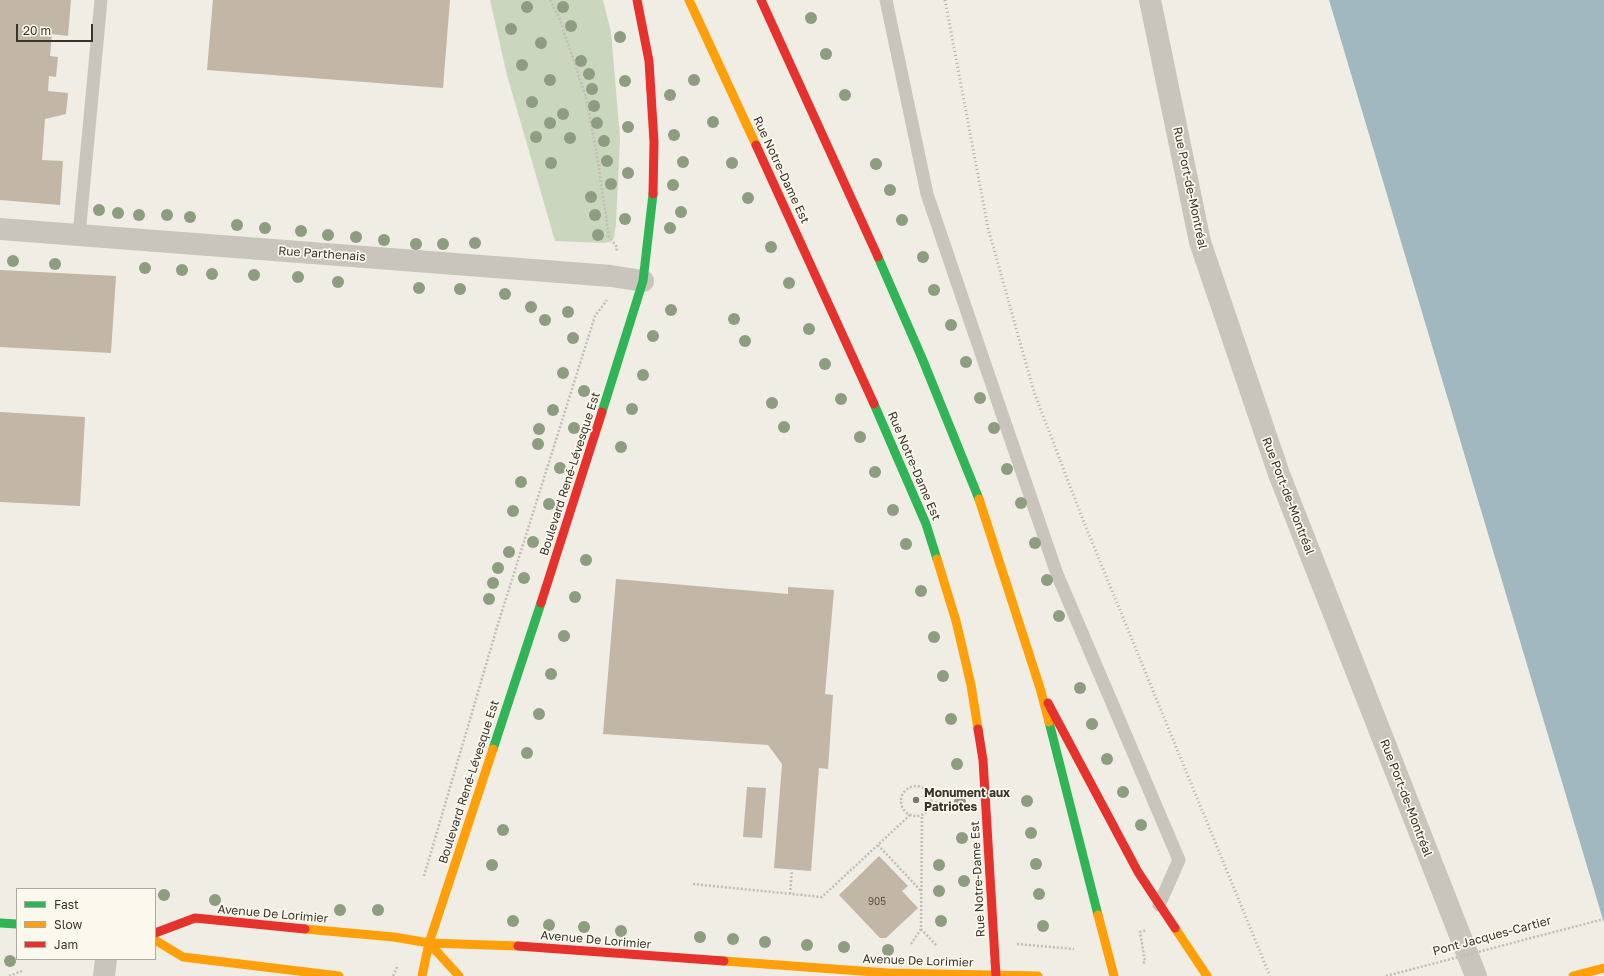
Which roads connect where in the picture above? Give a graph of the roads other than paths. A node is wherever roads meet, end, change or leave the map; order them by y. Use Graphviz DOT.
graph roads {
  1 [pos="100,0"];
  2 [pos="637,0"];
  3 [pos="689,0"];
  4 [pos="761,0"];
  5 [pos="886,0"];
  6 [pos="1150,0"];
  7 [pos="0,229"];
  8 [pos="79,235"];
  9 [pos="643,281"];
  10 [pos="1040,688"];
  11 [pos="1159,905"];
  12 [pos="0,923"];
  13 [pos="16,924"];
  14 [pos="156,933"];
  15 [pos="156,941"];
  16 [pos="429,943"];
  17 [pos="106,960"];
  18 [pos="1604,968"];
  19 [pos="104,976"];
  20 [pos="340,976"];
  21 [pos="422,976"];
  22 [pos="459,976"];
  23 [pos="996,976"];
  24 [pos="1038,976"];
  25 [pos="1114,976"];
  26 [pos="1207,976"];
  27 [pos="1476,976"];
  28 [pos="1573,976"];
  1 -- 8 [label="lane"];
  2 -- 9 [label="main road, Boulevard René-Lévesque Est"];
  3 -- 23 [label="main road, Rue Notre-Dame Est"];
  4 -- 10 [label="main road"];
  5 -- 11 [label="lane"];
  6 -- 27 [label="street, Rue Port-de-Montréal"];
  7 -- 8 [label="street, Rue Parthenais"];
  8 -- 9 [label="street, Rue Parthenais"];
  9 -- 16 [label="main road, Boulevard René-Lévesque Est"];
  10 -- 11 [label="main road"];
  10 -- 25 [label="main road"];
  11 -- 26 [label="main road"];
  12 -- 13 [label="main road"];
  14 -- 16 [label="main road, Avenue De Lorimier"];
  15 -- 20 [label="main road"];
  16 -- 21 [label="main road, Boulevard René-Lévesque Est"];
  16 -- 22 [label="main road"];
  16 -- 23 [label="main road, Avenue De Lorimier"];
  17 -- 19 [label="street"];
  18 -- 28 [label="main road"];
  23 -- 24 [label="main road, Avenue De Lorimier"];
}
